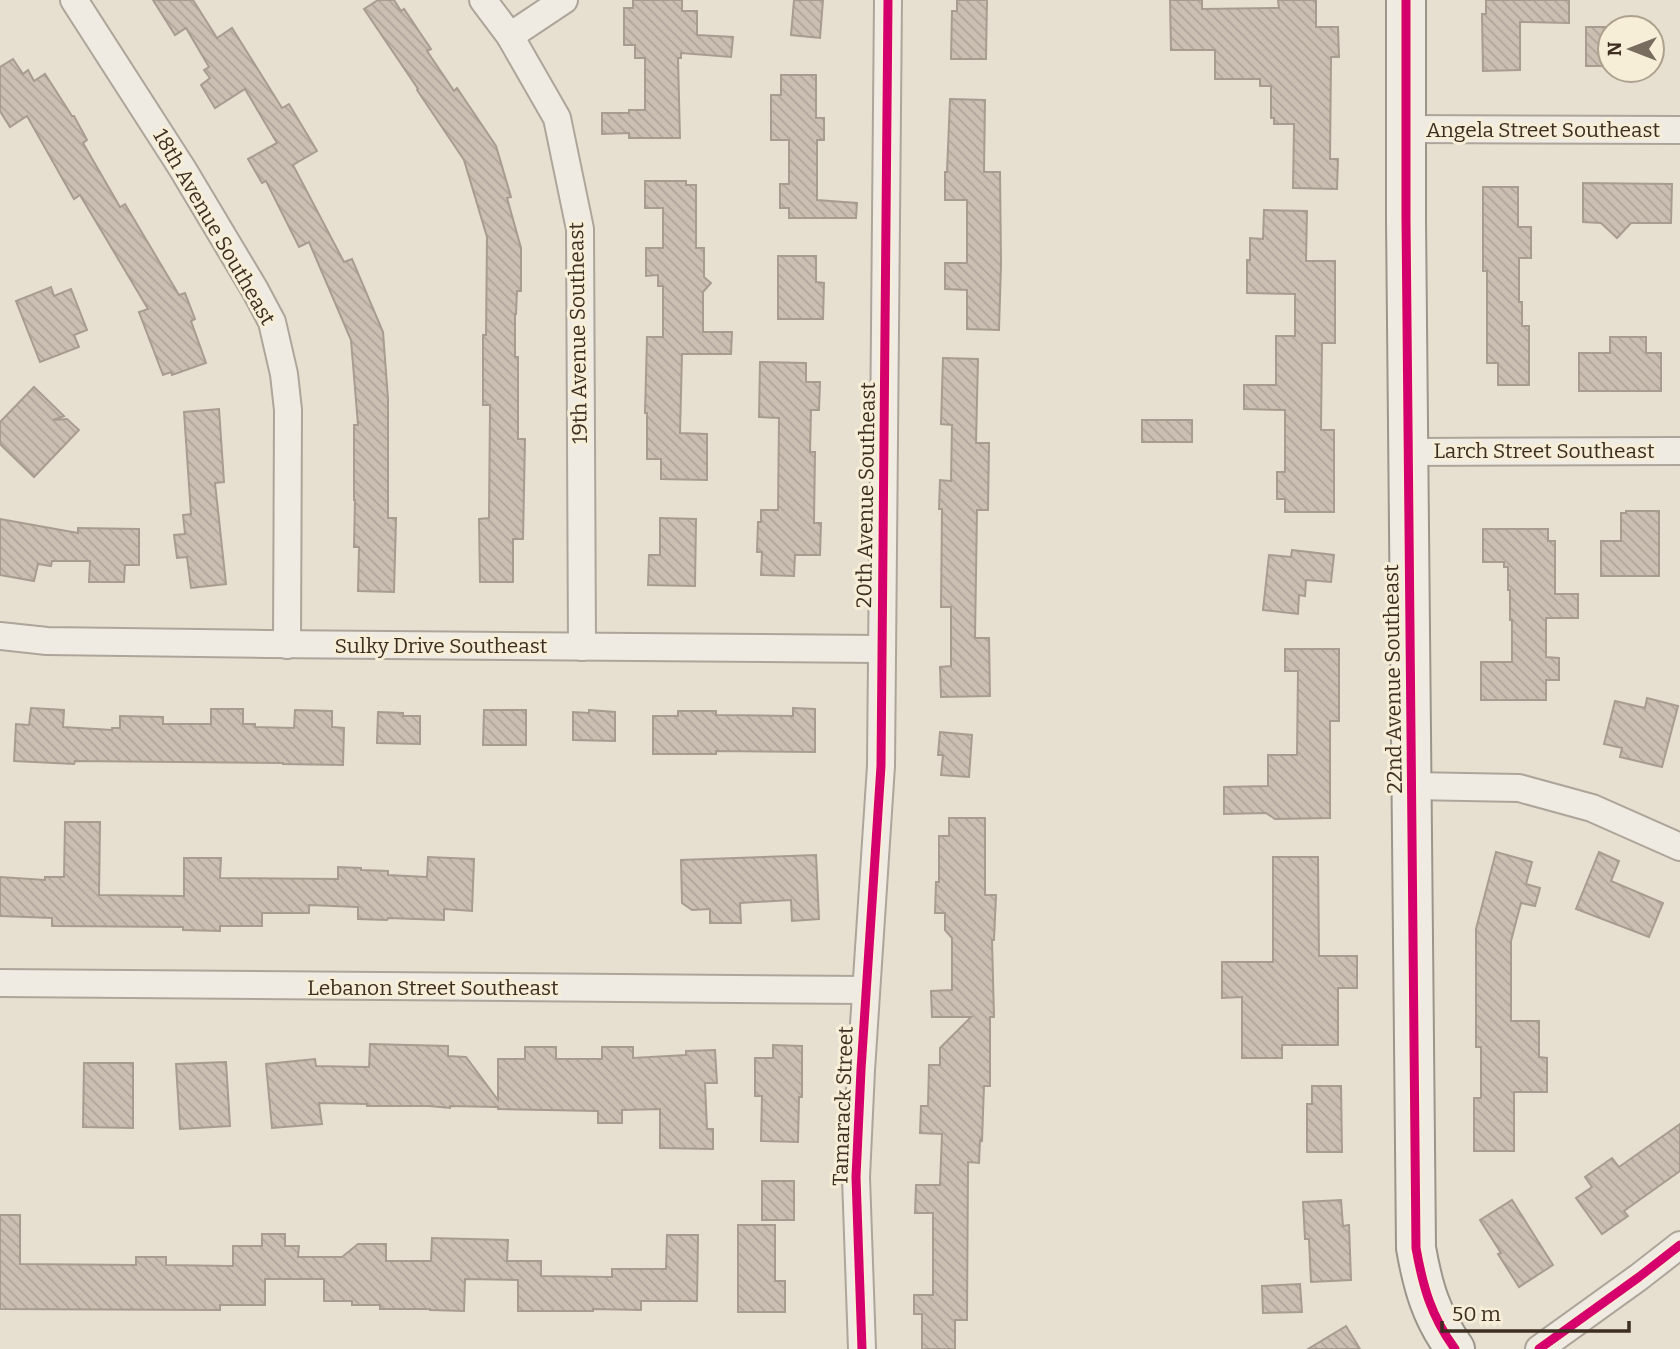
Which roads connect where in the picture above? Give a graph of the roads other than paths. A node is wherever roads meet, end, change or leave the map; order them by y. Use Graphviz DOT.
graph roads {
  1 [pos="74,0"];
  2 [pos="483,0"];
  3 [pos="564,0"];
  4 [pos="888,0"];
  5 [pos="1406,0"];
  6 [pos="510,36"];
  7 [pos="1406,129"];
  8 [pos="1680,130"];
  9 [pos="1680,451"];
  10 [pos="1409,452"];
  11 [pos="0,636"];
  12 [pos="287,645"];
  13 [pos="582,647"];
  14 [pos="882,649"];
  15 [pos="1412,786"];
  16 [pos="1680,846"];
  17 [pos="0,983"];
  18 [pos="866,990"];
  19 [pos="1680,1245"];
  20 [pos="862,1349"];
  21 [pos="1455,1349"];
  22 [pos="1539,1349"];
  1 -- 12 [label="street, 18th Avenue Southeast"];
  2 -- 6 [label="street, 19th Avenue Southeast"];
  3 -- 6 [label="street"];
  4 -- 14 [label="street, 20th Avenue Southeast"];
  5 -- 7 [label="street, 22nd Avenue Southeast"];
  6 -- 13 [label="street, 19th Avenue Southeast"];
  7 -- 8 [label="street, Angela Street Southeast"];
  7 -- 10 [label="street, 22nd Avenue Southeast"];
  9 -- 10 [label="street, Larch Street Southeast"];
  10 -- 15 [label="street, 22nd Avenue Southeast"];
  11 -- 12 [label="street, Sulky Drive Southeast"];
  12 -- 13 [label="street, Sulky Drive Southeast"];
  13 -- 14 [label="street, Sulky Drive Southeast"];
  14 -- 18 [label="street, 20th Avenue Southeast"];
  15 -- 16 [label="street"];
  15 -- 21 [label="street, 22nd Avenue Southeast"];
  17 -- 18 [label="street, Lebanon Street Southeast"];
  18 -- 20 [label="street, Tamarack Street"];
  19 -- 22 [label="street"];
}
